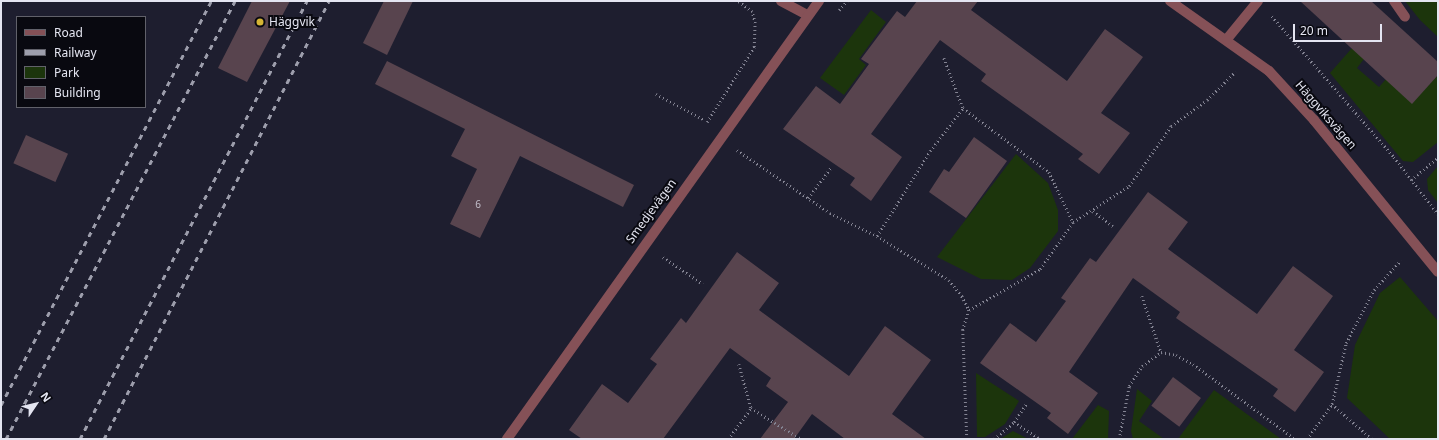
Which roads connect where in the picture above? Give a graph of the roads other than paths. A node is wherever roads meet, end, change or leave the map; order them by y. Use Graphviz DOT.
graph roads {
  1 [pos="781,1"];
  2 [pos="819,1"];
  3 [pos="1170,1"];
  4 [pos="1258,1"];
  5 [pos="1394,1"];
  6 [pos="807,15"];
  7 [pos="1405,17"];
  8 [pos="1227,39"];
  9 [pos="1438,272"];
  10 [pos="507,439"];
  1 -- 6 [label="street"];
  2 -- 6 [label="street, Smedjevägen"];
  3 -- 8 [label="street, Häggviksvägen"];
  4 -- 8 [label="street"];
  5 -- 7 [label="street"];
  6 -- 10 [label="street, Smedjevägen"];
  8 -- 9 [label="street, Häggviksvägen"];
}
